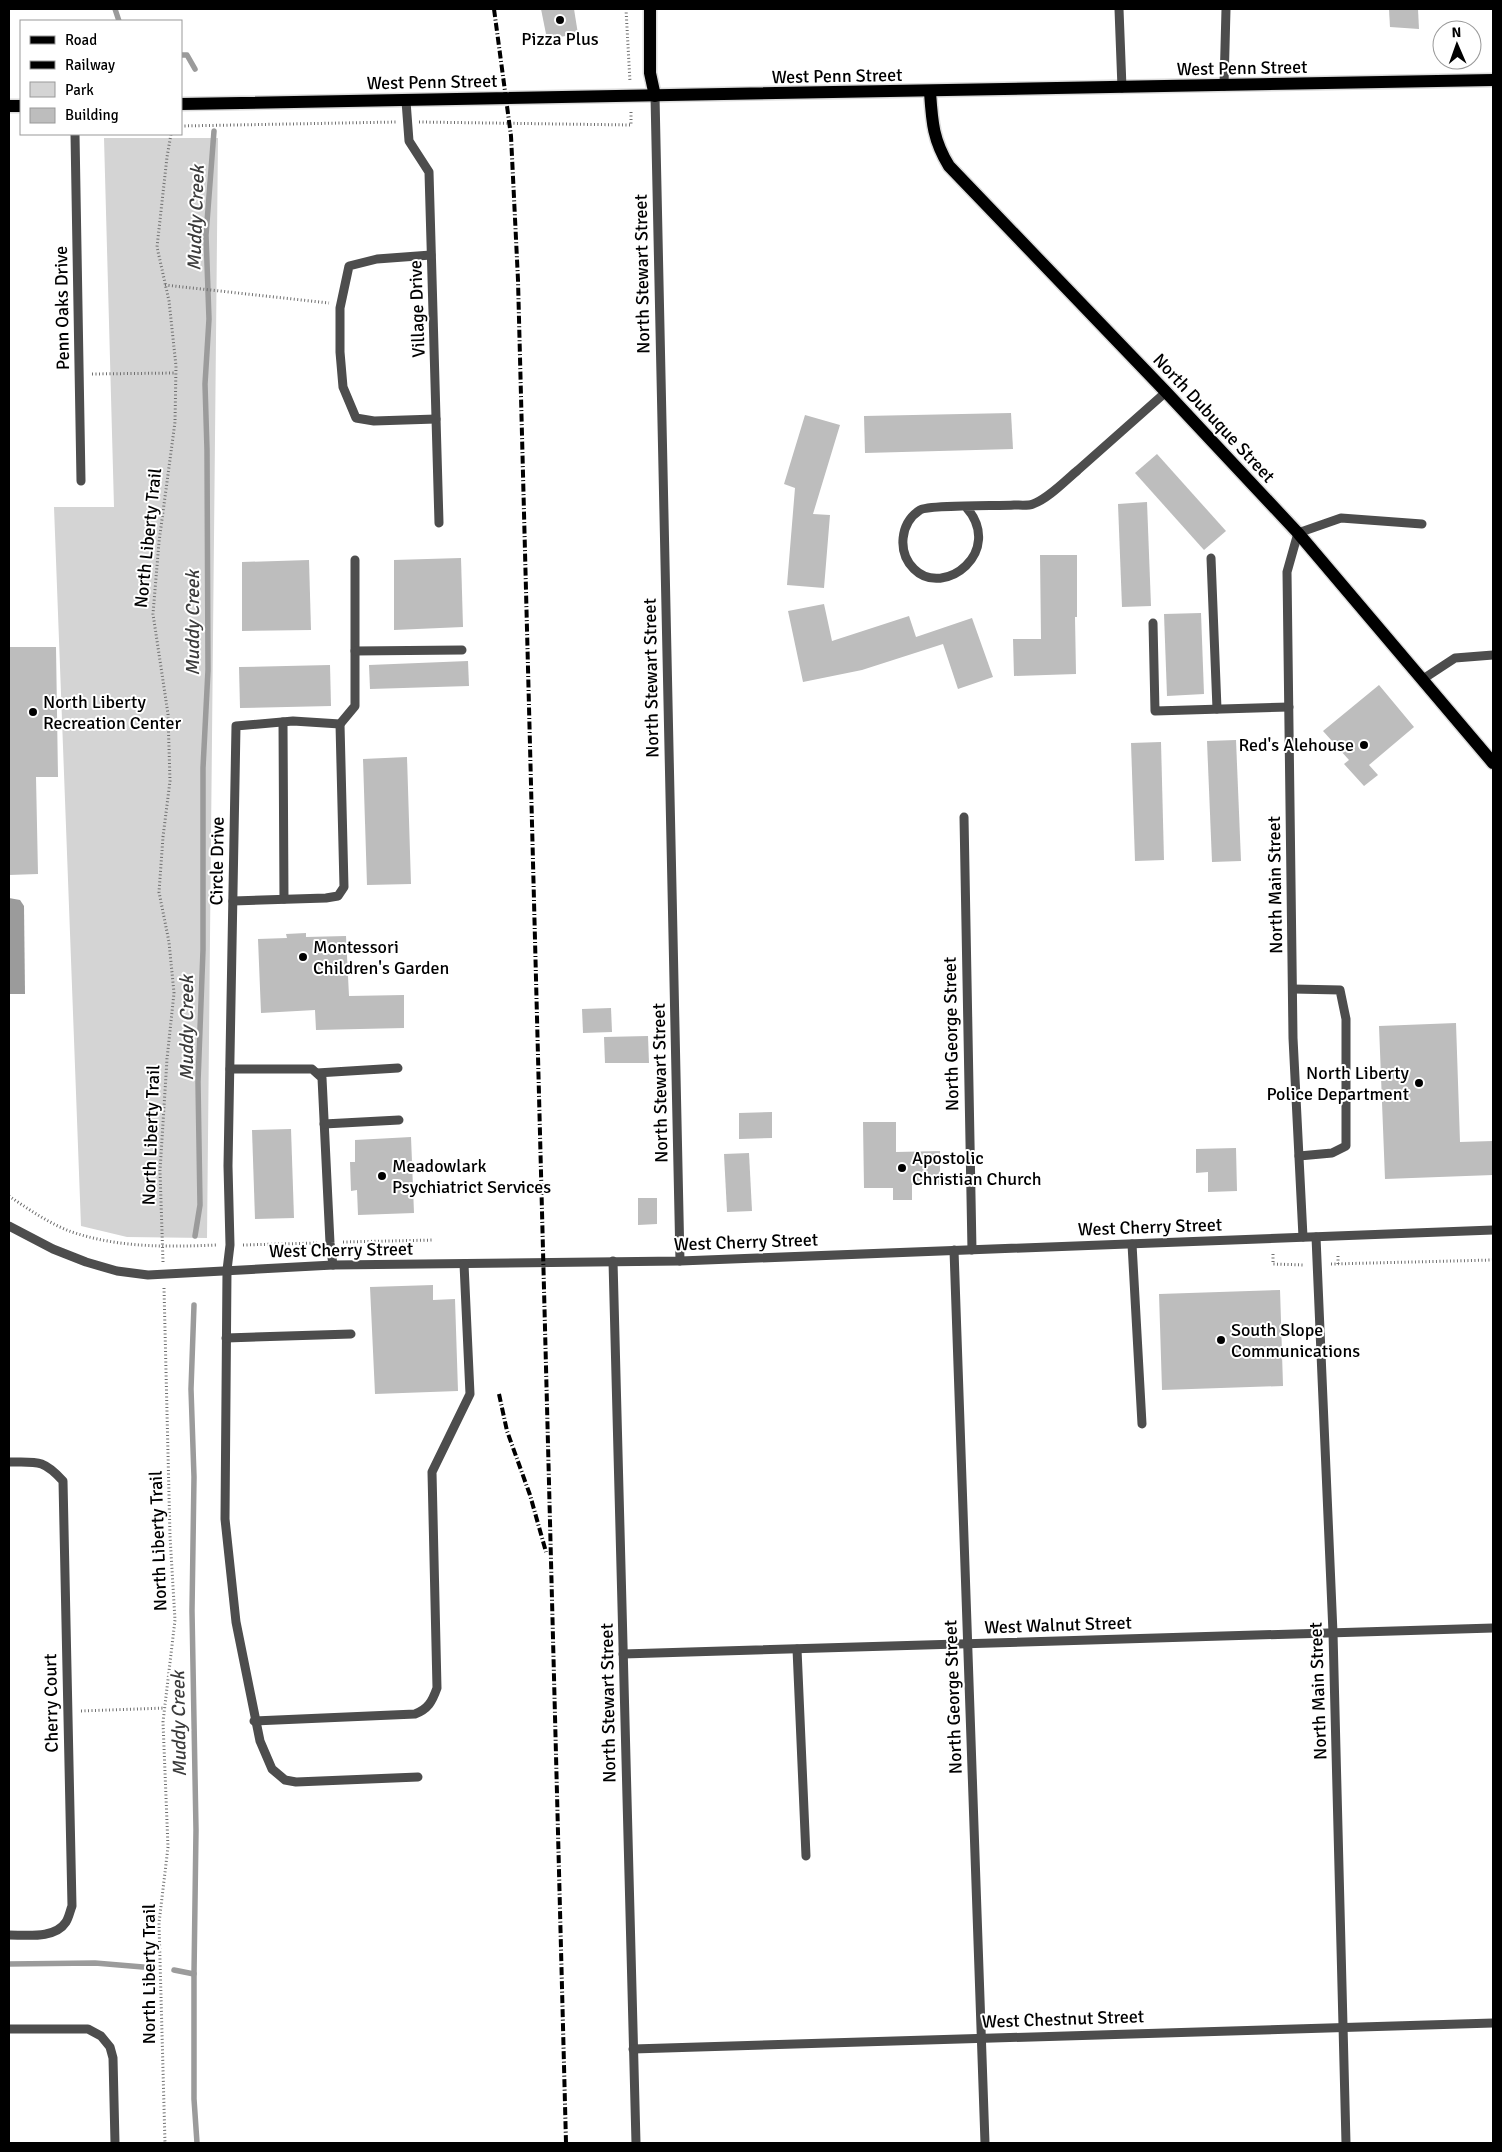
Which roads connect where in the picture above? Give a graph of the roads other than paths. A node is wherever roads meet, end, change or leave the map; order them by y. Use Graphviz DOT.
graph roads {
  1 [pos="650,9"];
  2 [pos="1119,9"];
  3 [pos="1226,9"];
  4 [pos="1493,80"];
  5 [pos="1224,86"];
  6 [pos="1122,88"];
  7 [pos="930,92"];
  8 [pos="655,96"];
  9 [pos="406,101"];
  10 [pos="182,104"];
  11 [pos="75,135"];
  12 [pos="431,254"];
  13 [pos="1166,392"];
  14 [pos="436,419"];
  15 [pos="81,481"];
  16 [pos="966,507"];
  17 [pos="439,523"];
  18 [pos="1422,524"];
  19 [pos="1298,533"];
  20 [pos="1211,558"];
  21 [pos="354,560"];
  22 [pos="1153,623"];
  23 [pos="462,650"];
  24 [pos="355,651"];
  25 [pos="1493,655"];
  26 [pos="1422,679"];
  27 [pos="1289,707"];
  28 [pos="1217,709"];
  29 [pos="283,722"];
  30 [pos="340,724"];
  31 [pos="1493,763"];
  32 [pos="964,818"];
  33 [pos="284,899"];
  34 [pos="233,901"];
  35 [pos="1292,989"];
  36 [pos="398,1068"];
  37 [pos="230,1069"];
  38 [pos="317,1073"];
  39 [pos="399,1120"];
  40 [pos="324,1124"];
  41 [pos="1299,1156"];
  42 [pos="9,1226"];
  43 [pos="1493,1230"];
  44 [pos="1316,1237"];
  45 [pos="1303,1238"];
  46 [pos="1132,1244"];
  47 [pos="954,1250"];
  48 [pos="972,1250"];
  49 [pos="680,1260"];
  50 [pos="613,1261"];
  51 [pos="464,1264"];
  52 [pos="334,1266"];
  53 [pos="227,1270"];
  54 [pos="351,1334"];
  55 [pos="226,1338"];
  56 [pos="1142,1424"];
  57 [pos="9,1462"];
  58 [pos="1493,1628"];
  59 [pos="1333,1633"];
  60 [pos="967,1644"];
  61 [pos="797,1649"];
  62 [pos="623,1654"];
  63 [pos="254,1721"];
  64 [pos="418,1777"];
  65 [pos="806,1856"];
  66 [pos="9,1935"];
  67 [pos="1493,2023"];
  68 [pos="1344,2027"];
  69 [pos="9,2029"];
  70 [pos="981,2038"];
  71 [pos="633,2049"];
  72 [pos="115,2143"];
  73 [pos="636,2143"];
  74 [pos="985,2143"];
  75 [pos="1346,2143"];
  1 -- 8 [label="main road"];
  2 -- 6 [label="street"];
  3 -- 5 [label="street"];
  4 -- 5 [label="main road, West Penn Street"];
  5 -- 6 [label="main road, West Penn Street"];
  6 -- 7 [label="main road, West Penn Street"];
  7 -- 8 [label="main road, West Penn Street"];
  7 -- 13 [label="main road, North Dubuque Street"];
  8 -- 9 [label="main road, West Penn Street"];
  8 -- 49 [label="street, North Stewart Street"];
  9 -- 10 [label="main road, West Penn Street"];
  9 -- 12 [label="street, Village Drive"];
  11 -- 15 [label="street, Penn Oaks Drive"];
  12 -- 14 [label="street, Village Drive"];
  12 -- 14 [label="street"];
  13 -- 16 [label="street"];
  13 -- 19 [label="main road, North Dubuque Street"];
  14 -- 17 [label="street, Village Drive"];
  16 -- 16 [label="street"];
  18 -- 19 [label="street"];
  19 -- 26 [label="main road, North Dubuque Street"];
  19 -- 27 [label="street, North Main Street"];
  20 -- 28 [label="street"];
  21 -- 24 [label="street"];
  22 -- 28 [label="street"];
  23 -- 24 [label="street"];
  24 -- 30 [label="street"];
  25 -- 26 [label="street"];
  26 -- 31 [label="main road, North Dubuque Street"];
  27 -- 28 [label="street"];
  27 -- 35 [label="street, North Main Street"];
  29 -- 30 [label="street, Circle Drive"];
  29 -- 33 [label="street"];
  29 -- 34 [label="street, Circle Drive"];
  30 -- 33 [label="street"];
  32 -- 48 [label="street, North George Street"];
  33 -- 34 [label="street"];
  34 -- 37 [label="street, Circle Drive"];
  35 -- 41 [label="street, North Main Street"];
  35 -- 41 [label="street"];
  36 -- 38 [label="street"];
  37 -- 38 [label="street"];
  37 -- 53 [label="street, Circle Drive"];
  38 -- 40 [label="street"];
  39 -- 40 [label="street"];
  40 -- 52 [label="street"];
  41 -- 45 [label="street, North Main Street"];
  42 -- 53 [label="street, West Cherry Street"];
  43 -- 44 [label="street, West Cherry Street"];
  44 -- 45 [label="street, West Cherry Street"];
  44 -- 59 [label="street, North Main Street"];
  45 -- 46 [label="street, West Cherry Street"];
  46 -- 48 [label="street, West Cherry Street"];
  46 -- 56 [label="street"];
  47 -- 48 [label="street, West Cherry Street"];
  47 -- 49 [label="street, West Cherry Street"];
  47 -- 60 [label="street, North George Street"];
  49 -- 50 [label="street, West Cherry Street"];
  50 -- 51 [label="street, West Cherry Street"];
  50 -- 62 [label="street, North Stewart Street"];
  51 -- 52 [label="street, West Cherry Street"];
  51 -- 63 [label="street"];
  52 -- 53 [label="street, West Cherry Street"];
  53 -- 55 [label="street, Circle Drive"];
  54 -- 55 [label="street"];
  55 -- 63 [label="street, Circle Drive"];
  57 -- 66 [label="street, Cherry Court"];
  58 -- 59 [label="street, West Walnut Street"];
  59 -- 60 [label="street, West Walnut Street"];
  59 -- 68 [label="street, North Main Street"];
  60 -- 61 [label="street, West Walnut Street"];
  60 -- 70 [label="street, North George Street"];
  61 -- 62 [label="street, West Walnut Street"];
  61 -- 65 [label="street"];
  62 -- 71 [label="street, North Stewart Street"];
  63 -- 64 [label="street, Circle Drive"];
  67 -- 68 [label="street, West Chestnut Street"];
  68 -- 70 [label="street, West Chestnut Street"];
  68 -- 75 [label="street, North Main Street"];
  69 -- 72 [label="street"];
  70 -- 71 [label="street, West Chestnut Street"];
  70 -- 74 [label="street, North George Street"];
  71 -- 73 [label="street, North Stewart Street"];
}
